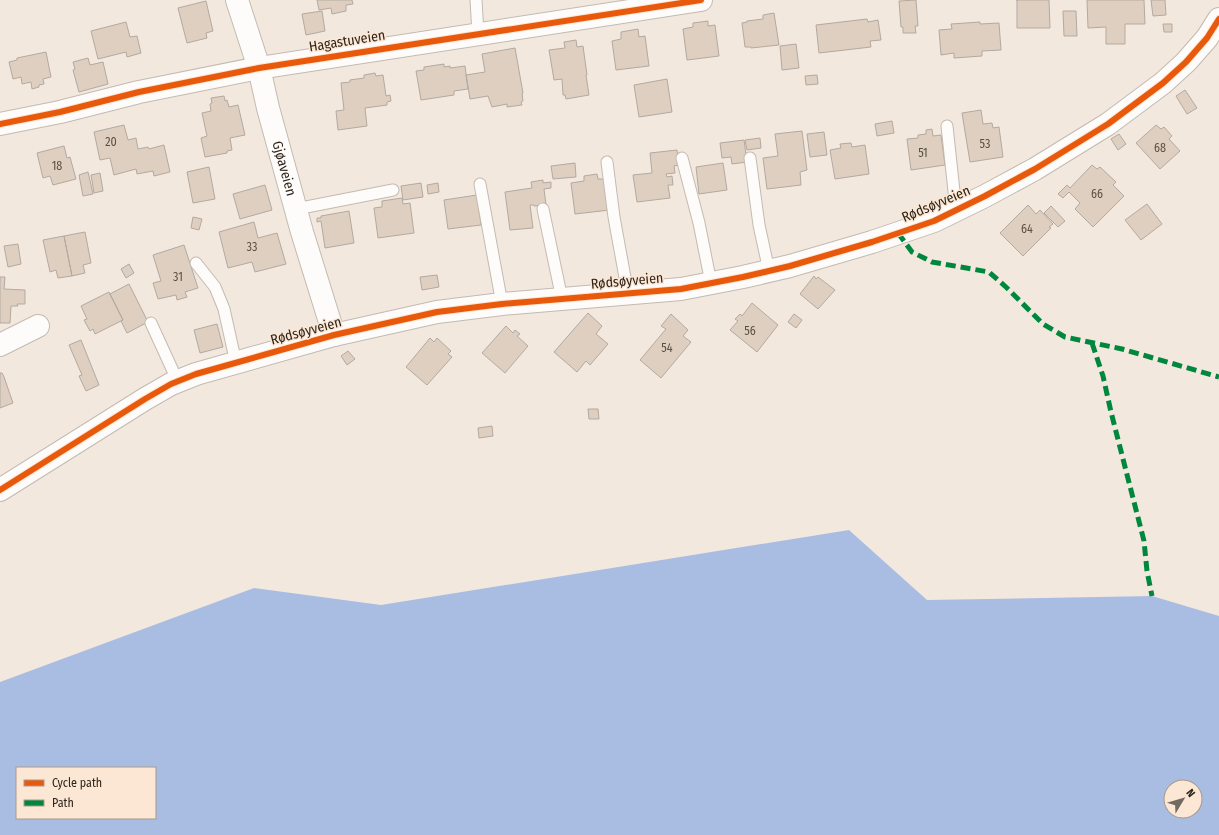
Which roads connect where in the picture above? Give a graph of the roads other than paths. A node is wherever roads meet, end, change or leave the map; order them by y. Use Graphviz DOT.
graph roads {
  1 [pos="236,0"];
  2 [pos="476,0"];
  3 [pos="701,0"];
  4 [pos="1219,19"];
  5 [pos="478,34"];
  6 [pos="259,68"];
  7 [pos="0,124"];
  8 [pos="947,126"];
  9 [pos="682,158"];
  10 [pos="750,158"];
  11 [pos="607,162"];
  12 [pos="480,184"];
  13 [pos="393,190"];
  14 [pos="296,209"];
  15 [pos="543,209"];
  16 [pos="956,210"];
  17 [pos="196,263"];
  18 [pos="769,271"];
  19 [pos="711,283"];
  20 [pos="628,294"];
  21 [pos="562,299"];
  22 [pos="502,304"];
  23 [pos="151,323"];
  24 [pos="38,326"];
  25 [pos="334,335"];
  26 [pos="0,345"];
  27 [pos="236,363"];
  28 [pos="178,382"];
  29 [pos="0,490"];
  1 -- 6 [label="street, Gjøaveien"];
  2 -- 5 [label="lane"];
  3 -- 5 [label="street, Hagastuveien"];
  4 -- 16 [label="street, Rødsøyveien"];
  5 -- 6 [label="street, Hagastuveien"];
  6 -- 7 [label="street, Hagastuveien"];
  6 -- 14 [label="street, Gjøaveien"];
  8 -- 16 [label="lane"];
  9 -- 19 [label="lane"];
  10 -- 18 [label="lane"];
  11 -- 20 [label="lane"];
  12 -- 22 [label="lane"];
  13 -- 14 [label="lane"];
  14 -- 25 [label="street, Gjøaveien"];
  15 -- 21 [label="lane"];
  16 -- 18 [label="street, Rødsøyveien"];
  17 -- 27 [label="lane"];
  18 -- 19 [label="street, Rødsøyveien"];
  19 -- 20 [label="street, Rødsøyveien"];
  20 -- 21 [label="street, Rødsøyveien"];
  21 -- 22 [label="street, Rødsøyveien"];
  22 -- 25 [label="street, Rødsøyveien"];
  23 -- 28 [label="lane"];
  24 -- 26 [label="street"];
  25 -- 27 [label="street, Rødsøyveien"];
  27 -- 28 [label="street, Rødsøyveien"];
  28 -- 29 [label="street, Rødsøyveien"];
}
